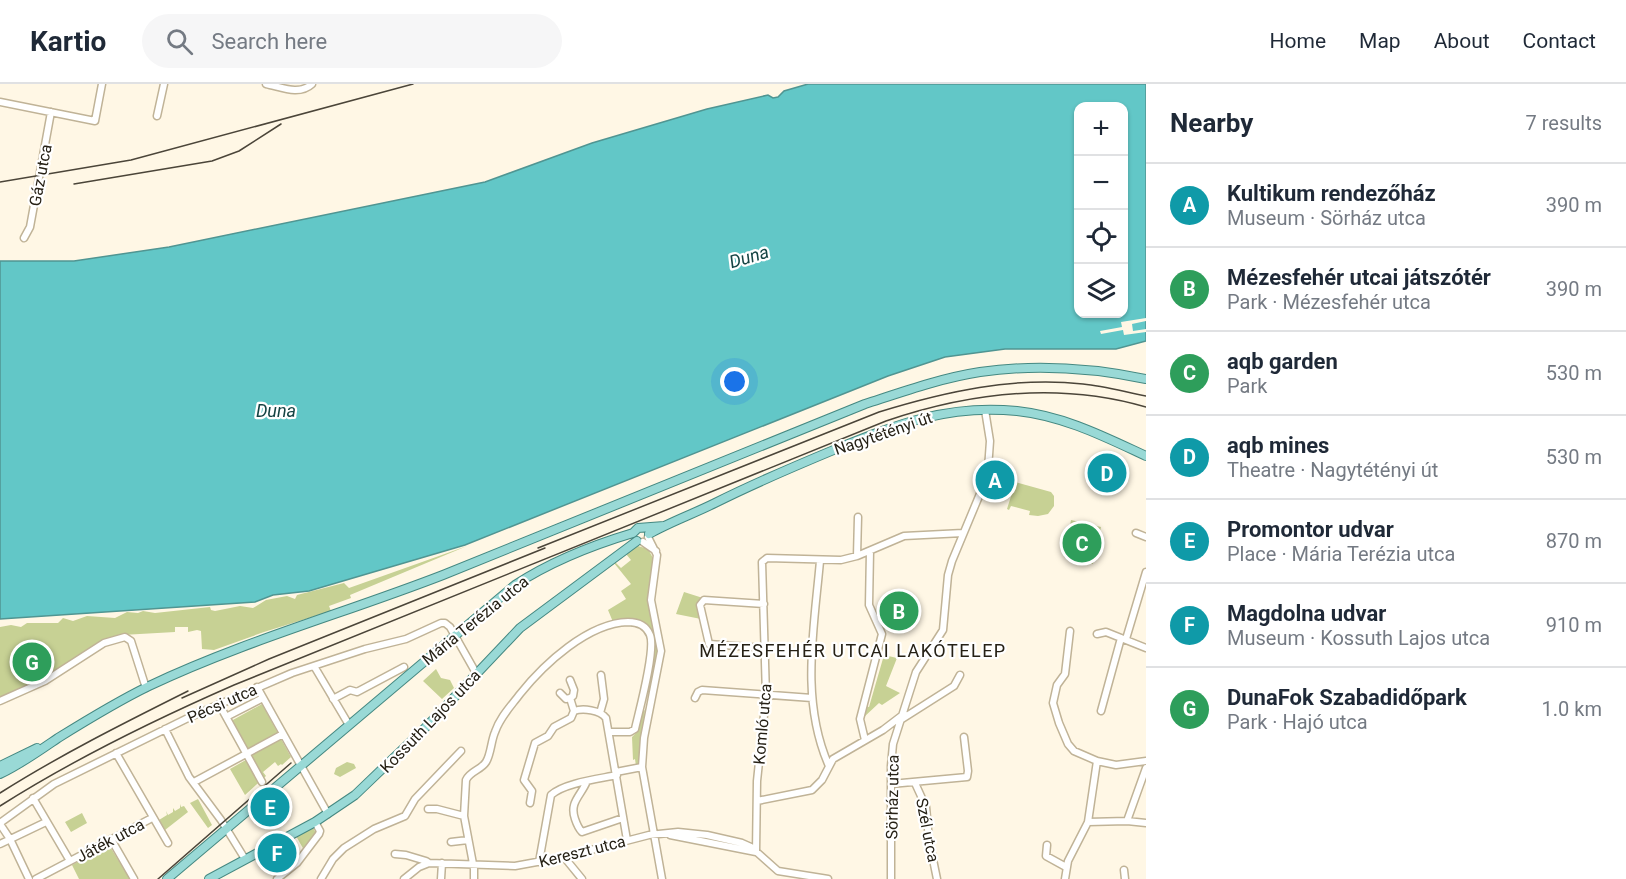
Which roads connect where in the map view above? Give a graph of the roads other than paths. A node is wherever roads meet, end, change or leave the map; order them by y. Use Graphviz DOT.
graph roads {
  1 [pos="102,84"];
  2 [pos="164,84"];
  3 [pos="266,84"];
  4 [pos="312,84"];
  5 [pos="0,102"];
  6 [pos="51,112"];
  7 [pos="157,116"];
  8 [pos="24,238"];
  9 [pos="1146,380"];
  10 [pos="985,410"];
  11 [pos="1146,456"];
  12 [pos="858,517"];
  13 [pos="963,533"];
  14 [pos="1136,533"];
  15 [pos="641,536"];
  16 [pos="1146,537"];
  17 [pos="870,550"];
  18 [pos="857,556"];
  19 [pos="820,561"];
  20 [pos="1146,572"];
  21 [pos="764,604"];
  22 [pos="1070,632"];
  23 [pos="454,634"];
  24 [pos="1097,634"];
  25 [pos="1123,638"];
  26 [pos="765,648"];
  27 [pos="1146,648"];
  28 [pos="314,666"];
  29 [pos="404,667"];
  30 [pos="476,673"];
  31 [pos="601,675"];
  32 [pos="960,675"];
  33 [pos="570,680"];
  34 [pos="146,687"];
  35 [pos="258,687"];
  36 [pos="560,693"];
  37 [pos="766,696"];
  38 [pos="263,698"];
  39 [pos="570,698"];
  40 [pos="695,698"];
  41 [pos="812,698"];
  42 [pos="333,699"];
  43 [pos="0,700"];
  44 [pos="219,704"];
  45 [pos="641,705"];
  46 [pos="651,706"];
  47 [pos="574,711"];
  48 [pos="1101,711"];
  49 [pos="600,713"];
  50 [pos="903,716"];
  51 [pos="226,717"];
  52 [pos="349,725"];
  53 [pos="165,729"];
  54 [pos="609,732"];
  55 [pos="283,734"];
  56 [pos="964,737"];
  57 [pos="57,739"];
  58 [pos="865,740"];
  59 [pos="461,751"];
  60 [pos="116,753"];
  61 [pos="246,754"];
  62 [pos="1097,761"];
  63 [pos="1146,761"];
  64 [pos="0,766"];
  65 [pos="301,766"];
  66 [pos="829,766"];
  67 [pos="642,767"];
  68 [pos="1146,768"];
  69 [pos="0,774"];
  70 [pos="616,774"];
  71 [pos="194,782"];
  72 [pos="262,782"];
  73 [pos="587,782"];
  74 [pos="915,783"];
  75 [pos="891,784"];
  76 [pos="33,798"];
  77 [pos="757,801"];
  78 [pos="530,804"];
  79 [pos="428,809"];
  80 [pos="328,814"];
  81 [pos="464,816"];
  82 [pos="152,818"];
  83 [pos="623,818"];
  84 [pos="1127,821"];
  85 [pos="46,822"];
  86 [pos="315,822"];
  87 [pos="1088,822"];
  88 [pos="1146,823"];
  89 [pos="0,824"];
  90 [pos="226,829"];
  91 [pos="656,835"];
  92 [pos="10,839"];
  93 [pos="111,839"];
  94 [pos="468,840"];
  95 [pos="627,840"];
  96 [pos="451,842"];
  97 [pos="0,843"];
  98 [pos="168,843"];
  99 [pos="1047,845"];
  100 [pos="756,852"];
  101 [pos="395,854"];
  102 [pos="564,857"];
  103 [pos="244,859"];
  104 [pos="70,861"];
  105 [pos="539,862"];
  106 [pos="429,863"];
  107 [pos="442,863"];
  108 [pos="473,866"];
  109 [pos="1066,867"];
  110 [pos="773,869"];
  111 [pos="1124,870"];
  112 [pos="664,878"];
  113 [pos="29,879"];
  114 [pos="36,879"];
  115 [pos="134,879"];
  116 [pos="167,879"];
  117 [pos="209,879"];
  118 [pos="277,879"];
  119 [pos="321,879"];
  120 [pos="404,879"];
  121 [pos="441,879"];
  122 [pos="474,879"];
  123 [pos="582,879"];
  124 [pos="773,879"];
  125 [pos="828,879"];
  126 [pos="891,879"];
  127 [pos="937,879"];
  128 [pos="1065,879"];
  129 [pos="1125,879"];
  1 -- 6 [label="street"];
  2 -- 7 [label="street"];
  3 -- 4 [label="street"];
  5 -- 6 [label="street"];
  6 -- 8 [label="street, Gáz utca"];
  9 -- 34 [label="main road"];
  10 -- 11 [label="main road, Nagytétényi út"];
  10 -- 13 [label="street, Sörház utca"];
  10 -- 15 [label="main road, Nagytétényi út"];
  12 -- 18 [label="street"];
  13 -- 17 [label="street"];
  13 -- 50 [label="street, Sörház utca"];
  14 -- 16 [label="street"];
  15 -- 23 [label="main road, Mária Terézia utca"];
  15 -- 30 [label="main road, Kossuth Lajos utca"];
  15 -- 46 [label="street"];
  17 -- 18 [label="street"];
  17 -- 58 [label="street"];
  18 -- 19 [label="street"];
  19 -- 21 [label="street, Komló utca"];
  19 -- 41 [label="street"];
  20 -- 25 [label="street"];
  21 -- 26 [label="street, Komló utca"];
  21 -- 26 [label="street"];
  22 -- 62 [label="street"];
  23 -- 28 [label="street, Pécsi utca"];
  23 -- 30 [label="street"];
  23 -- 52 [label="main road, Mária Terézia utca"];
  24 -- 25 [label="street"];
  25 -- 27 [label="street"];
  25 -- 48 [label="street"];
  26 -- 37 [label="street, Komló utca"];
  28 -- 35 [label="street, Pécsi utca"];
  28 -- 42 [label="street"];
  29 -- 42 [label="street"];
  30 -- 80 [label="main road, Kossuth Lajos utca"];
  31 -- 49 [label="street"];
  32 -- 50 [label="street"];
  33 -- 39 [label="street"];
  34 -- 43 [label="street"];
  34 -- 57 [label="main road"];
  35 -- 38 [label="street"];
  35 -- 44 [label="street, Pécsi utca"];
  36 -- 39 [label="street"];
  37 -- 40 [label="street"];
  37 -- 41 [label="street"];
  37 -- 77 [label="street, Komló utca"];
  38 -- 51 [label="street"];
  38 -- 55 [label="street"];
  39 -- 47 [label="street"];
  41 -- 66 [label="street"];
  42 -- 52 [label="street"];
  44 -- 51 [label="street"];
  44 -- 53 [label="street, Pécsi utca"];
  45 -- 46 [label="street"];
  45 -- 54 [label="street"];
  45 -- 81 [label="street"];
  46 -- 67 [label="street"];
  47 -- 49 [label="street"];
  47 -- 78 [label="street"];
  49 -- 54 [label="street"];
  50 -- 58 [label="street"];
  50 -- 75 [label="street, Sörház utca"];
  51 -- 61 [label="street"];
  52 -- 65 [label="main road, Mária Terézia utca"];
  53 -- 60 [label="street, Pécsi utca"];
  53 -- 71 [label="street"];
  54 -- 70 [label="street"];
  55 -- 61 [label="street"];
  55 -- 65 [label="street"];
  56 -- 74 [label="street"];
  57 -- 64 [label="main road"];
  57 -- 69 [label="main road"];
  58 -- 66 [label="street"];
  59 -- 119 [label="street"];
  60 -- 76 [label="street, Pécsi utca"];
  60 -- 82 [label="street"];
  61 -- 71 [label="street"];
  61 -- 72 [label="street"];
  62 -- 63 [label="street"];
  62 -- 87 [label="street"];
  65 -- 80 [label="street"];
  65 -- 90 [label="main road, Mária Terézia utca"];
  66 -- 77 [label="street"];
  67 -- 70 [label="street"];
  67 -- 91 [label="street"];
  68 -- 84 [label="street"];
  70 -- 73 [label="street"];
  70 -- 83 [label="street"];
  71 -- 90 [label="street"];
  73 -- 83 [label="street"];
  73 -- 105 [label="street"];
  74 -- 75 [label="street"];
  74 -- 127 [label="street, Szél utca"];
  75 -- 126 [label="street, Sörház utca"];
  76 -- 85 [label="street"];
  76 -- 89 [label="street, Pécsi utca"];
  77 -- 100 [label="street, Komló utca"];
  79 -- 81 [label="street"];
  80 -- 86 [label="main road, Kossuth Lajos utca"];
  81 -- 94 [label="street"];
  82 -- 93 [label="street, Játék utca"];
  82 -- 98 [label="street"];
  83 -- 95 [label="street"];
  84 -- 87 [label="street"];
  84 -- 88 [label="street"];
  85 -- 92 [label="street"];
  85 -- 104 [label="street"];
  86 -- 103 [label="main road, Kossuth Lajos utca"];
  86 -- 118 [label="street"];
  87 -- 109 [label="street"];
  89 -- 92 [label="street"];
  90 -- 103 [label="street"];
  90 -- 116 [label="main road, Mária Terézia utca"];
  91 -- 95 [label="street, Kereszt utca"];
  91 -- 100 [label="street, Kereszt utca"];
  91 -- 112 [label="street"];
  92 -- 97 [label="street"];
  92 -- 113 [label="street"];
  93 -- 104 [label="street, Játék utca"];
  93 -- 115 [label="street"];
  94 -- 96 [label="street"];
  94 -- 108 [label="street"];
  95 -- 102 [label="street, Kereszt utca"];
  99 -- 109 [label="street"];
  100 -- 110 [label="street"];
  101 -- 106 [label="street, Kereszt utca"];
  102 -- 105 [label="street, Kereszt utca"];
  102 -- 123 [label="street"];
  103 -- 117 [label="main road, Kossuth Lajos utca"];
  104 -- 114 [label="street, Játék utca"];
  105 -- 108 [label="street, Kereszt utca"];
  106 -- 107 [label="street, Kereszt utca"];
  106 -- 120 [label="street"];
  107 -- 108 [label="street, Kereszt utca"];
  107 -- 121 [label="street"];
  108 -- 122 [label="street"];
  109 -- 128 [label="street"];
  110 -- 124 [label="street"];
  110 -- 125 [label="street"];
  111 -- 129 [label="street"];
}
